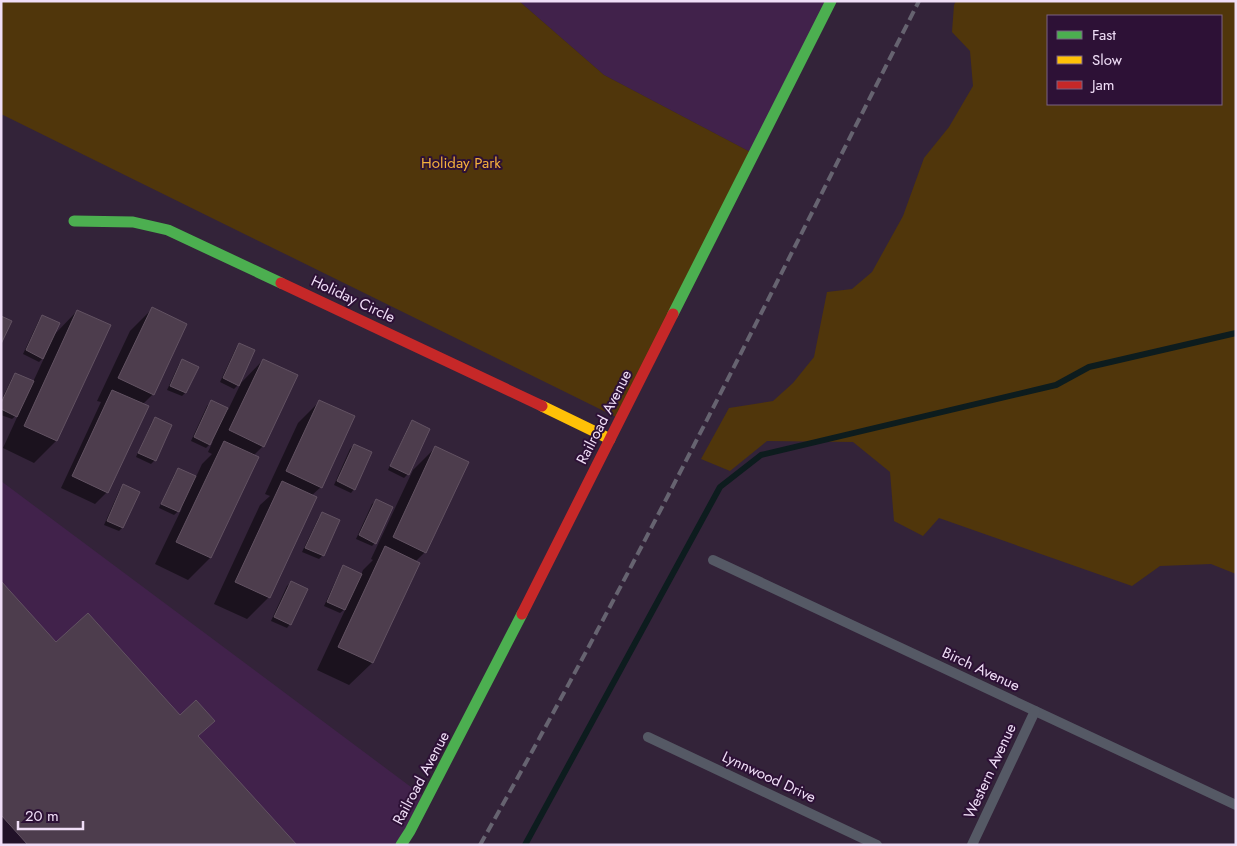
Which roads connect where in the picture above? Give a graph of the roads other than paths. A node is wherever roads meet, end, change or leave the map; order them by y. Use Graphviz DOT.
graph roads {
  1 [pos="832,1"];
  2 [pos="74,220"];
  3 [pos="610,439"];
  4 [pos="713,560"];
  5 [pos="1035,711"];
  6 [pos="648,737"];
  7 [pos="1236,805"];
  8 [pos="401,845"];
  9 [pos="877,845"];
  10 [pos="972,845"];
  1 -- 3 [label="main road, Railroad Avenue"];
  2 -- 3 [label="main road, Holiday Circle"];
  3 -- 8 [label="main road, Railroad Avenue"];
  4 -- 5 [label="lane, Birch Avenue"];
  5 -- 7 [label="lane, Birch Avenue"];
  5 -- 10 [label="lane, Western Avenue"];
  6 -- 9 [label="lane, Lynnwood Drive"];
}
